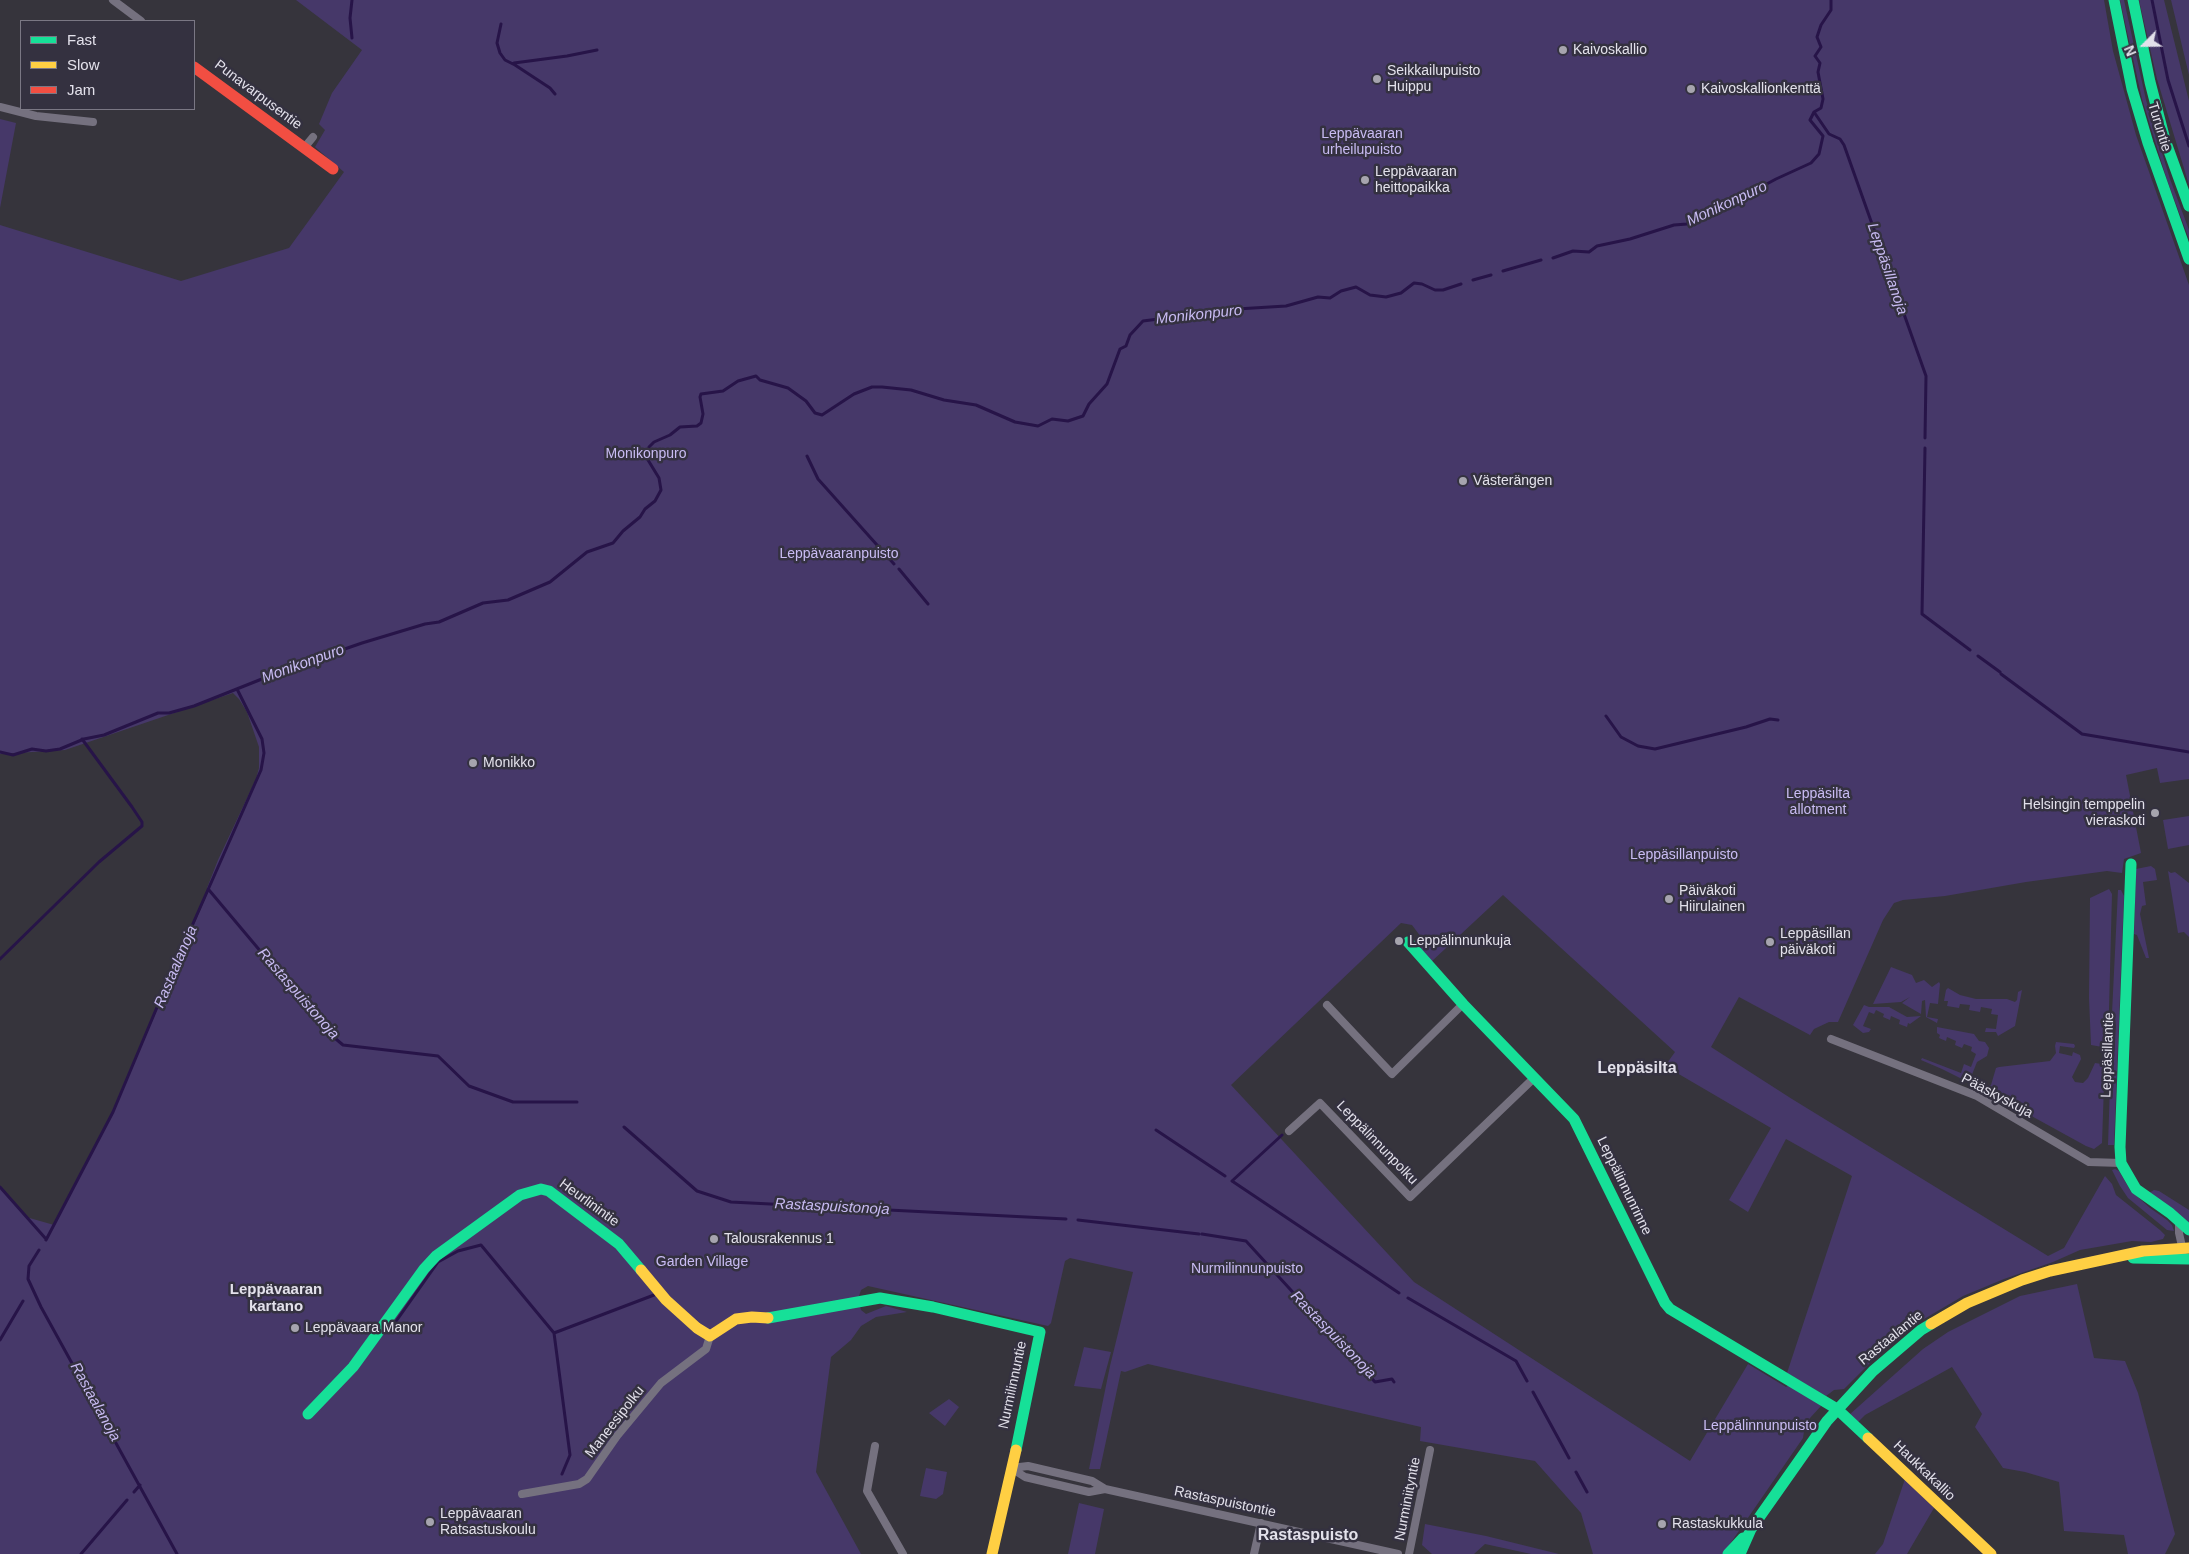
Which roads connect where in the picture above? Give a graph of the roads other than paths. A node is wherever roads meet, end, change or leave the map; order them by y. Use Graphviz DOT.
graph roads {
  1 [pos="113,0"];
  2 [pos="2114,0"];
  3 [pos="2133,0"];
  4 [pos="140,20"];
  5 [pos="195,68"];
  6 [pos="0,107"];
  7 [pos="93,122"];
  8 [pos="313,137"];
  9 [pos="304,148"];
  10 [pos="332,169"];
  11 [pos="2189,206"];
  12 [pos="2189,259"];
  13 [pos="2131,864"];
  14 [pos="1408,942"];
  15 [pos="1464,1004"];
  16 [pos="1327,1005"];
  17 [pos="1831,1039"];
  18 [pos="1534,1078"];
  19 [pos="1289,1131"];
  20 [pos="2121,1163"];
  21 [pos="2179,1221"];
  22 [pos="2189,1230"];
  23 [pos="2187,1254"];
  24 [pos="710,1336"];
  25 [pos="1837,1409"];
  26 [pos="308,1414"];
  27 [pos="875,1446"];
  28 [pos="1430,1450"];
  29 [pos="1011,1468"];
  30 [pos="522,1494"];
  31 [pos="1261,1523"];
  32 [pos="1751,1529"];
  33 [pos="903,1554"];
  34 [pos="992,1554"];
  35 [pos="1254,1554"];
  36 [pos="1398,1554"];
  37 [pos="1409,1554"];
  38 [pos="1728,1554"];
  39 [pos="1740,1554"];
  40 [pos="1991,1554"];
  1 -- 4 [label="street"];
  2 -- 12 [label="street, Turuntie"];
  3 -- 11 [label="street, Turuntie"];
  5 -- 9 [label="street, Punavarpusentie"];
  6 -- 7 [label="street"];
  8 -- 9 [label="street, Punavarpusentie"];
  9 -- 10 [label="street, Punavarpusentie"];
  13 -- 20 [label="street, Leppäsillantie"];
  14 -- 15 [label="street, Leppälinnunrinne"];
  15 -- 16 [label="street"];
  15 -- 18 [label="street, Leppälinnunrinne"];
  17 -- 20 [label="street, Pääskyskuja"];
  18 -- 19 [label="street, Leppälinnunpolku"];
  18 -- 25 [label="street, Leppälinnunrinne"];
  20 -- 21 [label="street, Leppäsillantie"];
  21 -- 22 [label="street, Leppäsillantie"];
  21 -- 23 [label="street"];
  23 -- 25 [label="street, Rastaalantie"];
  24 -- 26 [label="street, Heurlinintie"];
  24 -- 29 [label="street, Nurmilinnuntie"];
  24 -- 30 [label="street, Maneesipolku"];
  25 -- 32 [label="street, Rastaalantie"];
  25 -- 40 [label="street, Haukkakallio"];
  27 -- 33 [label="street"];
  28 -- 37 [label="street, Nurminiityntie"];
  29 -- 31 [label="street, Rastaspuistontie"];
  29 -- 34 [label="street, Nurmilinnuntie"];
  31 -- 35 [label="street"];
  31 -- 36 [label="street, Rastaspuistontie"];
  32 -- 38 [label="street, Rastaalantie"];
  32 -- 39 [label="street, Rastaalantie"];
}
